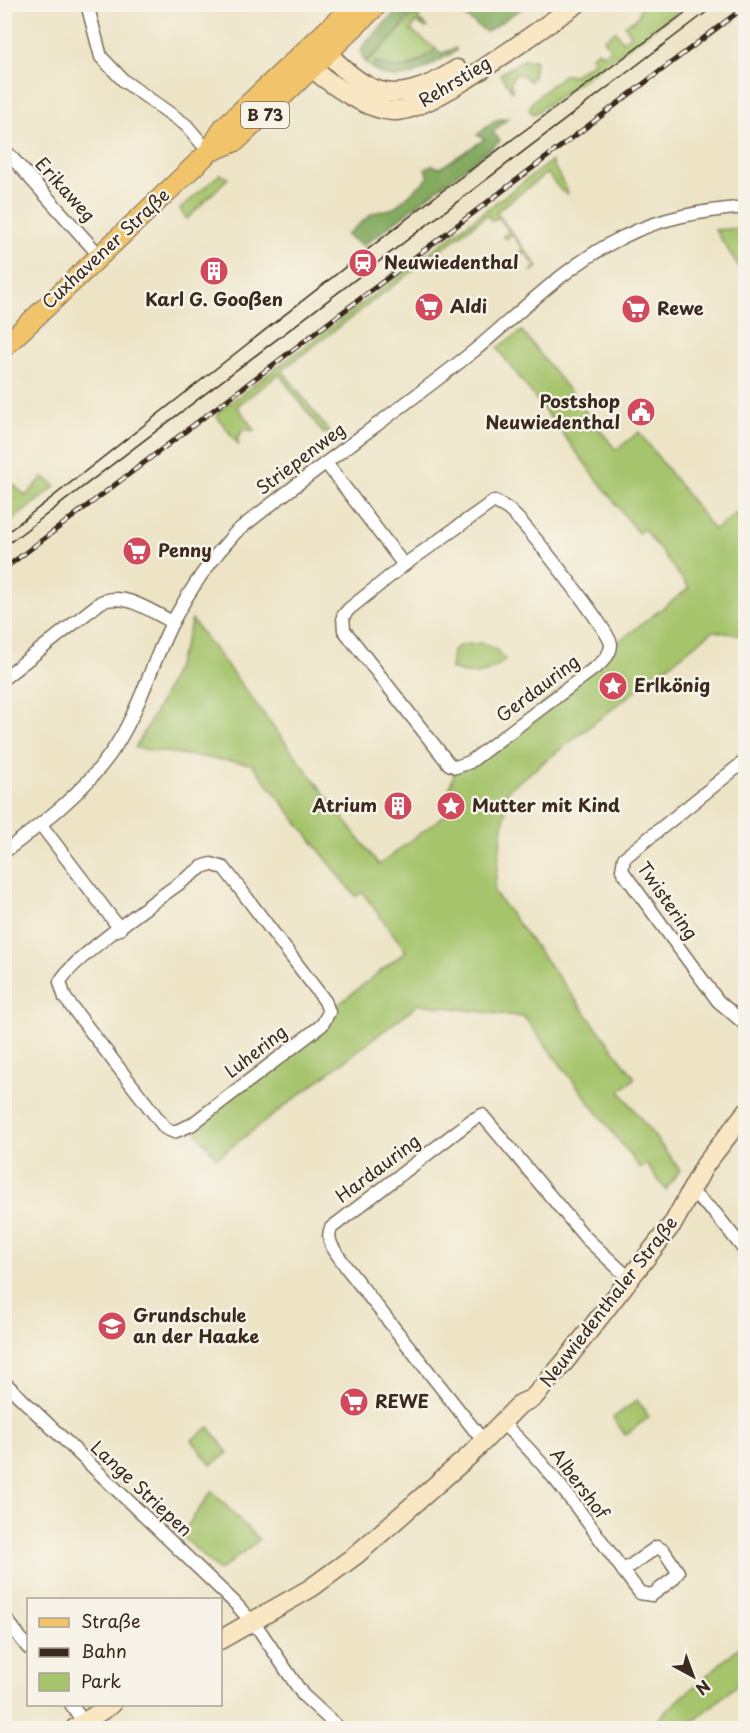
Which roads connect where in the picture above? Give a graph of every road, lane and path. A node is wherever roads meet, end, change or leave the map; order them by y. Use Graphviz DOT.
graph roads {
  1 [pos="87,4"];
  2 [pos="355,4"];
  3 [pos="378,4"];
  4 [pos="557,4"];
  5 [pos="577,4"];
  6 [pos="322,48"];
  7 [pos="307,62"];
  8 [pos="4,150"];
  9 [pos="209,152"];
  10 [pos="746,207"];
  11 [pos="723,209"];
  12 [pos="746,212"];
  13 [pos="99,255"];
  14 [pos="4,347"];
  15 [pos="326,463"];
  16 [pos="404,565"];
  17 [pos="173,622"];
  18 [pos="4,678"];
  19 [pos="746,760"];
  20 [pos="41,825"];
  21 [pos="4,852"];
  22 [pos="120,929"];
  23 [pos="746,1025"];
  24 [pos="746,1112"];
  25 [pos="746,1129"];
  26 [pos="692,1192"];
  27 [pos="746,1252"];
  28 [pos="626,1277"];
  29 [pos="4,1382"];
  30 [pos="502,1423"];
  31 [pos="484,1442"];
  32 [pos="622,1571"];
  33 [pos="4,1616"];
  34 [pos="252,1622"];
  35 [pos="222,1639"];
  36 [pos="27,1646"];
  37 [pos="73,1706"];
  38 [pos="109,1706"];
  39 [pos="80,1726"];
  40 [pos="339,1728"];
  1 -- 9 [label="street"];
  2 -- 6 [label="main road, Cuxhavener Straße / B 73"];
  3 -- 6 [label="main road, Cuxhavener Straße / B 73"];
  4 -- 6 [label="street, Rehrstieg"];
  5 -- 7 [label="street, Rehrstieg"];
  6 -- 7 [label="main road, Cuxhavener Straße / B 73"];
  7 -- 9 [label="main road, Cuxhavener Straße / B 73"];
  8 -- 13 [label="street, Erikaweg"];
  9 -- 13 [label="main road, Cuxhavener Straße / B 73"];
  10 -- 11 [label="street, Striepenweg"];
  11 -- 12 [label="street, Striepenweg"];
  11 -- 15 [label="street, Striepenweg"];
  13 -- 14 [label="main road, Cuxhavener Straße / B 73"];
  15 -- 16 [label="street"];
  15 -- 17 [label="street, Striepenweg"];
  16 -- 16 [label="street, Gerdauring"];
  17 -- 18 [label="street"];
  17 -- 20 [label="street, Striepenweg"];
  19 -- 23 [label="street, Twistering"];
  20 -- 21 [label="street, Striepenweg"];
  20 -- 22 [label="street"];
  22 -- 22 [label="street, Luhering"];
  24 -- 26 [label="street, Neuwiedenthaler Straße"];
  25 -- 26 [label="street, Neuwiedenthaler Straße"];
  26 -- 27 [label="street"];
  26 -- 28 [label="street, Neuwiedenthaler Straße"];
  28 -- 30 [label="street, Neuwiedenthaler Straße"];
  28 -- 31 [label="street, Hardauring"];
  29 -- 34 [label="street, Lange Striepen"];
  30 -- 31 [label="street, Neuwiedenthaler Straße"];
  30 -- 32 [label="street, Albershof"];
  31 -- 34 [label="street, Neuwiedenthaler Straße"];
  32 -- 32 [label="street, Albershof"];
  33 -- 36 [label="street"];
  34 -- 35 [label="street, Neuwiedenthaler Straße"];
  34 -- 40 [label="street, Lange Striepen"];
  37 -- 39 [label="street"];
  38 -- 39 [label="street"];
}
